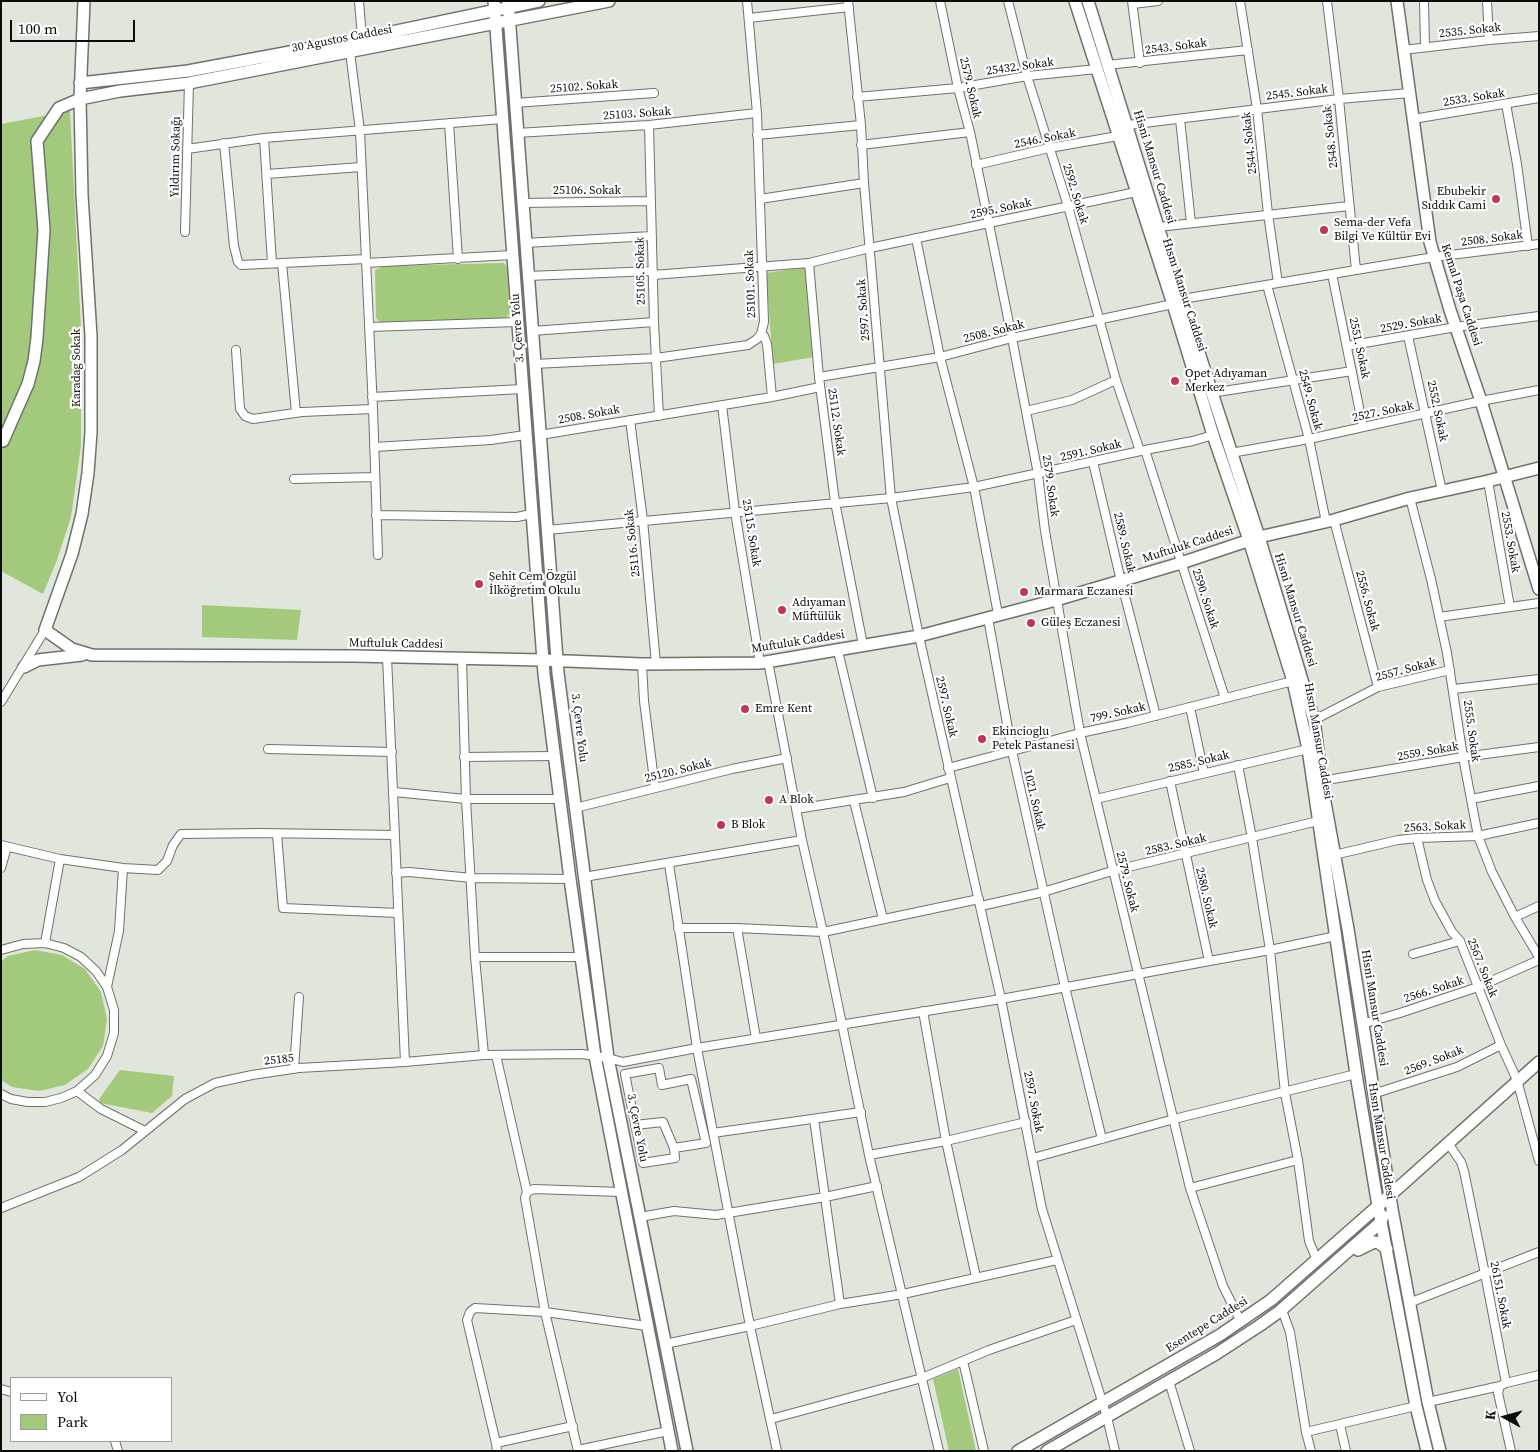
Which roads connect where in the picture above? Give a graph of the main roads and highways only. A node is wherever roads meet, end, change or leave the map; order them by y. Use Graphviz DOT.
graph roads {
  1 [pos="84,1"];
  2 [pos="539,1"];
  3 [pos="609,1"];
  4 [pos="1075,1"];
  5 [pos="1088,1"];
  6 [pos="1397,1"];
  7 [pos="508,4"];
  8 [pos="494,5"];
  9 [pos="509,20"];
  10 [pos="495,23"];
  11 [pos="1102,67"];
  12 [pos="80,84"];
  13 [pos="80,100"];
  14 [pos="1178,302"];
  15 [pos="3,441"];
  16 [pos="1539,468"];
  17 [pos="1504,477"];
  18 [pos="1254,539"];
  19 [pos="1534,559"];
  20 [pos="1539,589"];
  21 [pos="45,630"];
  22 [pos="92,655"];
  23 [pos="542,660"];
  24 [pos="557,660"];
  25 [pos="24,667"];
  26 [pos="1539,1062"];
  27 [pos="1390,1196"];
  28 [pos="1378,1206"];
  29 [pos="1382,1222"];
  30 [pos="1387,1249"];
  31 [pos="1333,1265"];
  32 [pos="672,1451"];
  33 [pos="687,1451"];
  34 [pos="1018,1451"];
  35 [pos="1047,1451"];
  36 [pos="1427,1451"];
  37 [pos="1440,1451"];
  1 -- 12 [label="main road, Karadag Sokak"];
  2 -- 7 [label="main road, 30 Agustos Caddesi"];
  3 -- 9 [label="main road, 30 Agustos Caddesi"];
  4 -- 11 [label="main road, Hısnı Mansur Caddesi"];
  5 -- 11 [label="main road, Hisni Mansur Caddesi"];
  6 -- 17 [label="main road, Kemal Paşa Caddesi"];
  7 -- 8 [label="main road, 30 Agustos Caddesi"];
  7 -- 9 [label="main road, 3. Çevre Yolu"];
  8 -- 10 [label="main road, 3. Çevre Yolu"];
  8 -- 12 [label="main road, 30 Agustos Caddesi"];
  9 -- 10 [label="main road, 30 Agustos Caddesi"];
  9 -- 24 [label="main road, 3. Çevre Yolu"];
  10 -- 13 [label="main road, 30 Agustos Caddesi"];
  10 -- 23 [label="main road, 3. Çevre Yolu"];
  11 -- 14 [label="main road, Hısnı Mansur Caddesi"];
  11 -- 14 [label="main road, Hisni Mansur Caddesi"];
  12 -- 13 [label="main road, Karadag Sokak"];
  13 -- 15 [label="main road, 30 Agustos Caddesi"];
  13 -- 21 [label="main road, Karadag Sokak"];
  14 -- 18 [label="main road, Hisni Mansur Caddesi"];
  14 -- 18 [label="main road, Hısnı Mansur Caddesi"];
  16 -- 17 [label="main road, Muftuluk Caddesi"];
  17 -- 18 [label="main road, Muftuluk Caddesi"];
  17 -- 19 [label="main road, Kemal Paşa Caddesi"];
  18 -- 24 [label="main road, Muftuluk Caddesi"];
  18 -- 27 [label="main road, Hisni Mansur Caddesi"];
  18 -- 28 [label="main road, Hısnı Mansur Caddesi"];
  19 -- 20 [label="main road, Kemal Paşa Caddesi"];
  21 -- 22 [label="main road, Muftuluk Caddesi"];
  22 -- 23 [label="main road, Muftuluk Caddesi"];
  22 -- 25 [label="main road"];
  23 -- 24 [label="main road, Muftuluk Caddesi"];
  23 -- 32 [label="main road, 3. Çevre Yolu"];
  24 -- 33 [label="main road, 3. Çevre Yolu"];
  26 -- 27 [label="main road, Esentepe Caddesi"];
  27 -- 28 [label="main road, Esentepe Caddesi"];
  27 -- 29 [label="main road"];
  27 -- 37 [label="main road, Hisni Mansur Caddesi"];
  28 -- 29 [label="main road, Hısnı Mansur Caddesi"];
  28 -- 34 [label="main road, Esentepe Caddesi"];
  29 -- 30 [label="main road, Hısnı Mansur Caddesi"];
  29 -- 31 [label="main road"];
  30 -- 31 [label="main road"];
  30 -- 36 [label="main road, Hısnı Mansur Caddesi"];
  31 -- 35 [label="main road"];
}
